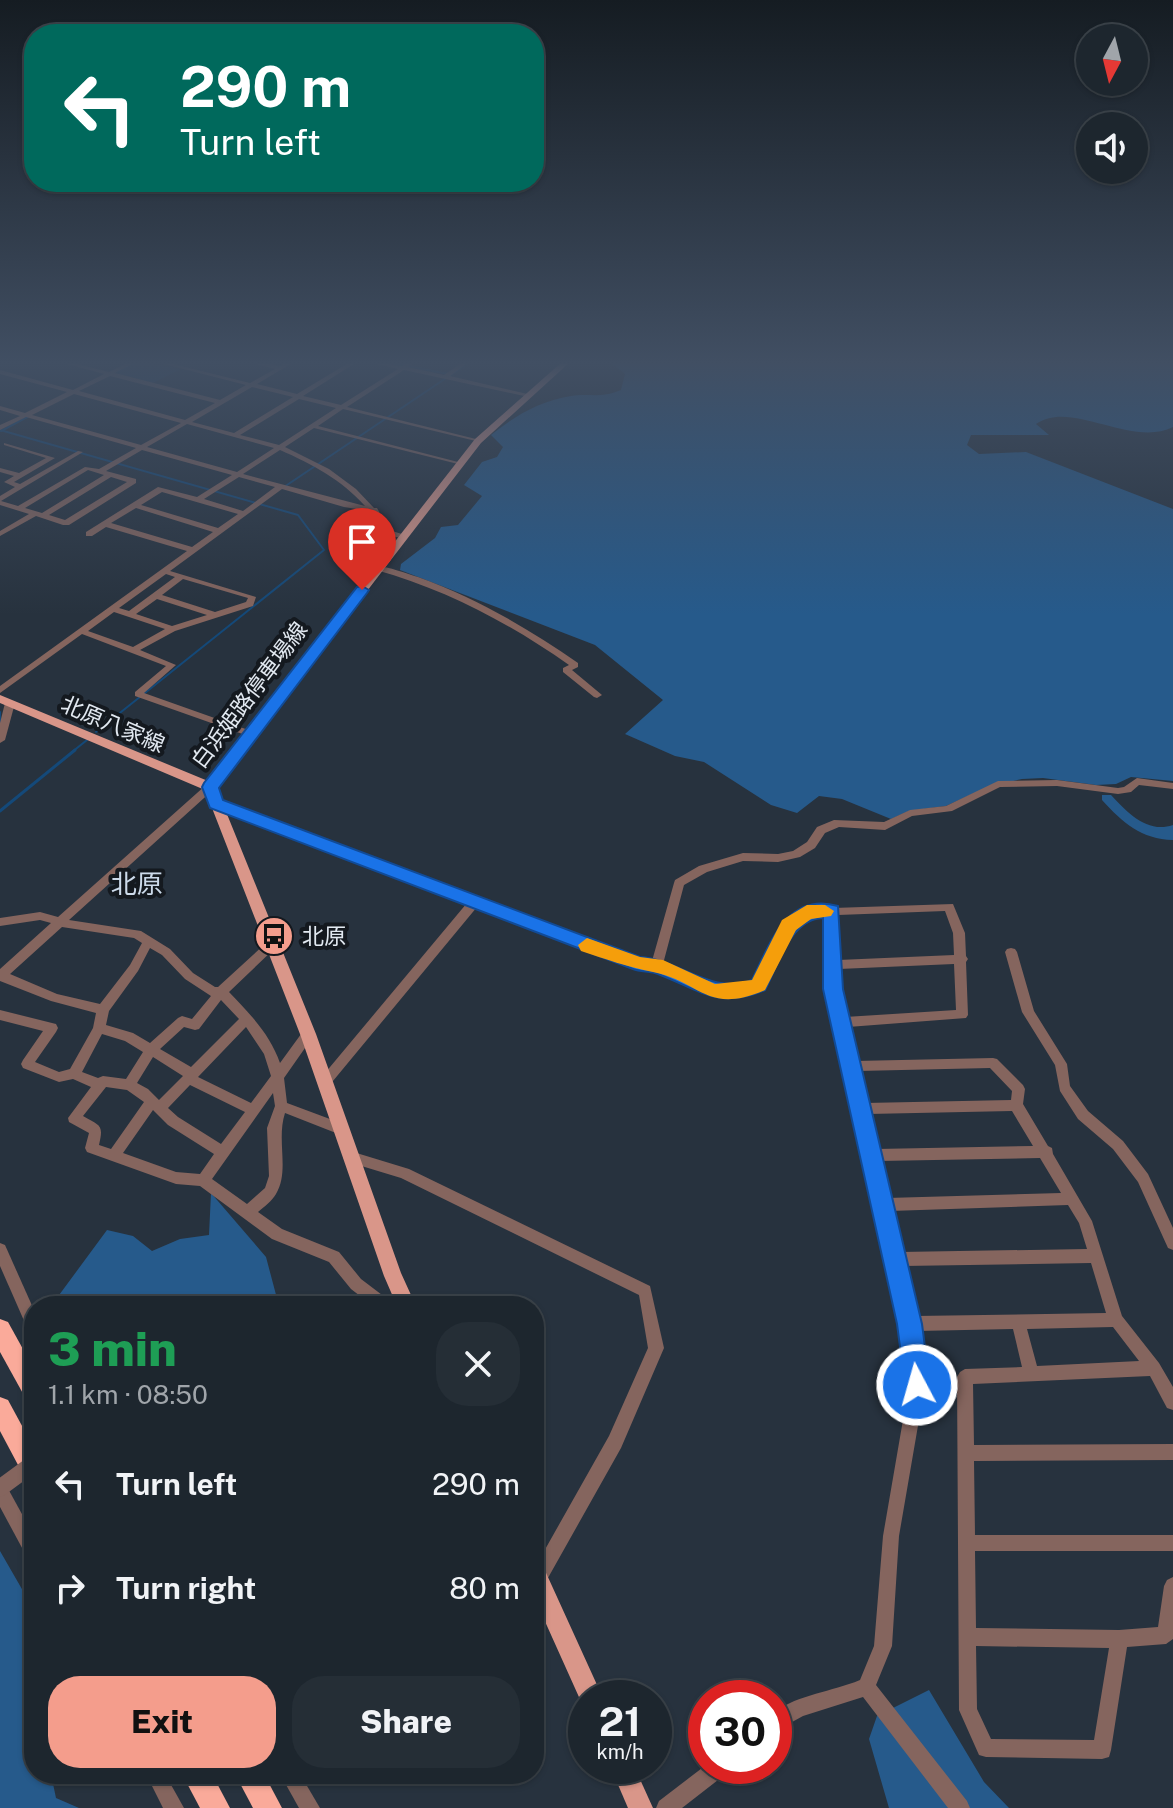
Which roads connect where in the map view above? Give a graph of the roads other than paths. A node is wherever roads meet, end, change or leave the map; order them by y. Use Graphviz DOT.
graph roads {
  1 [pos="10,446"];
  2 [pos="135,446"];
  3 [pos="144,446"];
  4 [pos="391,446"];
  5 [pos="474,446"];
  6 [pos="279,447"];
  7 [pos="141,448"];
  8 [pos="80,452"];
  9 [pos="460,464"];
  10 [pos="0,470"];
  11 [pos="99,472"];
  12 [pos="236,474"];
  13 [pos="19,475"];
  14 [pos="109,475"];
  15 [pos="21,487"];
  16 [pos="280,487"];
  17 [pos="198,500"];
  18 [pos="0,501"];
  19 [pos="135,505"];
  20 [pos="18,509"];
  21 [pos="374,510"];
  22 [pos="35,513"];
  23 [pos="243,513"];
  24 [pos="44,515"];
  25 [pos="105,524"];
  26 [pos="219,531"];
  27 [pos="0,534"];
  28 [pos="89,534"];
  29 [pos="402,537"];
  30 [pos="192,550"];
  31 [pos="379,568"];
  32 [pos="169,573"];
  33 [pos="181,577"];
  34 [pos="156,596"];
  35 [pos="117,610"];
  36 [pos="131,614"];
  37 [pos="215,615"];
  38 [pos="172,629"];
  39 [pos="81,631"];
  40 [pos="134,650"];
  41 [pos="0,690"];
  42 [pos="597,695"];
  43 [pos="5,701"];
  44 [pos="251,734"];
  45 [pos="0,740"];
  46 [pos="1173,786"];
  47 [pos="210,787"];
  48 [pos="216,804"];
  49 [pos="473,904"];
  50 [pos="832,911"];
  51 [pos="0,922"];
  52 [pos="61,922"];
  53 [pos="148,942"];
  54 [pos="270,946"];
  55 [pos="1011,952"];
  56 [pos="962,959"];
  57 [pos="657,965"];
  58 [pos="833,965"];
  59 [pos="0,975"];
  60 [pos="221,992"];
  61 [pos="103,1010"];
  62 [pos="0,1015"];
  63 [pos="246,1019"];
  64 [pos="841,1022"];
  65 [pos="99,1028"];
  66 [pos="308,1034"];
  67 [pos="151,1050"];
  68 [pos="850,1066"];
  69 [pos="74,1074"];
  70 [pos="278,1075"];
  71 [pos="191,1077"];
  72 [pos="324,1083"];
  73 [pos="100,1085"];
  74 [pos="129,1085"];
  75 [pos="1016,1105"];
  76 [pos="155,1106"];
  77 [pos="281,1106"];
  78 [pos="860,1109"];
  79 [pos="254,1110"];
  80 [pos="341,1129"];
  81 [pos="223,1152"];
  82 [pos="1047,1152"];
  83 [pos="871,1155"];
  84 [pos="114,1156"];
  85 [pos="350,1157"];
  86 [pos="203,1180"];
  87 [pos="1073,1199"];
  88 [pos="882,1205"];
  89 [pos="1155,1209"];
  90 [pos="248,1212"];
  91 [pos="1173,1221"];
  92 [pos="1173,1243"];
  93 [pos="0,1250"];
  94 [pos="1096,1256"];
  95 [pos="895,1259"];
  96 [pos="372,1296"];
  97 [pos="403,1296"];
  98 [pos="24,1304"];
  99 [pos="1116,1320"];
  100 [pos="1018,1322"];
  101 [pos="909,1324"];
  102 [pos="0,1330"];
  103 [pos="1154,1368"];
  104 [pos="24,1373"];
  105 [pos="1032,1374"];
  106 [pos="1173,1402"];
  107 [pos="0,1408"];
  108 [pos="1173,1452"];
  109 [pos="24,1453"];
  110 [pos="966,1453"];
  111 [pos="24,1471"];
  112 [pos="0,1489"];
  113 [pos="24,1534"];
  114 [pos="967,1543"];
  115 [pos="1173,1543"];
  116 [pos="544,1562"];
  117 [pos="1173,1586"];
  118 [pos="544,1594"];
  119 [pos="968,1637"];
  120 [pos="1119,1639"];
  121 [pos="583,1680"];
  122 [pos="866,1687"];
  123 [pos="792,1711"];
  124 [pos="161,1784"];
  125 [pos="202,1784"];
  126 [pos="255,1784"];
  127 [pos="295,1784"];
  128 [pos="630,1784"];
  129 [pos="697,1784"];
  130 [pos="174,1808"];
  131 [pos="216,1808"];
  132 [pos="268,1808"];
  133 [pos="310,1808"];
  134 [pos="641,1808"];
  135 [pos="666,1808"];
  136 [pos="960,1808"];
  1 -- 13 [label="street"];
  2 -- 7 [label="street"];
  3 -- 7 [label="street"];
  4 -- 9 [label="street"];
  5 -- 9 [label="main road, 白浜姫路停車場線"];
  6 -- 12 [label="street"];
  6 -- 21 [label="street"];
  7 -- 11 [label="street"];
  7 -- 12 [label="street"];
  8 -- 15 [label="street"];
  9 -- 29 [label="main road, 白浜姫路停車場線"];
  10 -- 13 [label="street"];
  11 -- 14 [label="street"];
  11 -- 20 [label="street"];
  12 -- 16 [label="street"];
  12 -- 17 [label="street"];
  13 -- 15 [label="street"];
  14 -- 24 [label="street"];
  14 -- 24 [label="street"];
  15 -- 18 [label="street"];
  16 -- 21 [label="street"];
  16 -- 23 [label="street"];
  17 -- 19 [label="street"];
  17 -- 23 [label="street"];
  18 -- 20 [label="street"];
  19 -- 25 [label="street"];
  19 -- 26 [label="street"];
  20 -- 22 [label="street"];
  21 -- 29 [label="street"];
  22 -- 24 [label="street"];
  22 -- 27 [label="street"];
  23 -- 26 [label="street"];
  25 -- 28 [label="street"];
  25 -- 30 [label="street"];
  26 -- 30 [label="street"];
  29 -- 31 [label="main road, 白浜姫路停車場線"];
  30 -- 39 [label="street"];
  31 -- 42 [label="street"];
  31 -- 44 [label="main road, 白浜姫路停車場線"];
  32 -- 33 [label="street"];
  33 -- 34 [label="street"];
  33 -- 37 [label="street"];
  34 -- 36 [label="street"];
  34 -- 37 [label="street"];
  35 -- 36 [label="street"];
  36 -- 38 [label="street"];
  37 -- 38 [label="street"];
  38 -- 40 [label="street"];
  39 -- 40 [label="street"];
  39 -- 41 [label="street"];
  40 -- 44 [label="street"];
  43 -- 45 [label="street"];
  43 -- 47 [label="main road, 北原八家線"];
  44 -- 47 [label="main road, 白浜姫路停車場線"];
  46 -- 57 [label="street"];
  47 -- 48 [label="main road, 白浜姫路停車場線"];
  47 -- 52 [label="street"];
  48 -- 49 [label="street"];
  48 -- 54 [label="main road, 白浜姫路停車場線"];
  49 -- 57 [label="street"];
  49 -- 72 [label="street"];
  50 -- 56 [label="street"];
  50 -- 57 [label="street"];
  50 -- 58 [label="street"];
  51 -- 52 [label="street"];
  52 -- 53 [label="street"];
  52 -- 59 [label="street"];
  53 -- 60 [label="street"];
  53 -- 61 [label="street"];
  54 -- 60 [label="street"];
  54 -- 66 [label="main road, 白浜姫路停車場線"];
  55 -- 89 [label="street"];
  56 -- 58 [label="street"];
  56 -- 64 [label="street"];
  58 -- 64 [label="street"];
  59 -- 61 [label="street"];
  60 -- 63 [label="street"];
  60 -- 67 [label="street"];
  61 -- 65 [label="street"];
  62 -- 69 [label="street"];
  63 -- 70 [label="street"];
  63 -- 71 [label="street"];
  64 -- 68 [label="street"];
  65 -- 67 [label="street"];
  65 -- 69 [label="street"];
  66 -- 70 [label="street"];
  66 -- 72 [label="main road, 白浜姫路停車場線"];
  67 -- 71 [label="street"];
  67 -- 74 [label="street"];
  68 -- 75 [label="street"];
  68 -- 78 [label="street"];
  69 -- 73 [label="street"];
  70 -- 77 [label="street"];
  70 -- 79 [label="street"];
  71 -- 76 [label="street"];
  71 -- 79 [label="street"];
  72 -- 80 [label="main road, 白浜姫路停車場線"];
  73 -- 74 [label="street"];
  73 -- 84 [label="street"];
  74 -- 76 [label="street"];
  75 -- 78 [label="street"];
  75 -- 82 [label="street"];
  76 -- 81 [label="street"];
  76 -- 84 [label="street"];
  77 -- 80 [label="street"];
  77 -- 90 [label="street"];
  78 -- 83 [label="street"];
  79 -- 81 [label="street"];
  80 -- 85 [label="main road, 白浜姫路停車場線"];
  81 -- 86 [label="street"];
  82 -- 83 [label="street"];
  82 -- 87 [label="street"];
  83 -- 88 [label="street"];
  84 -- 86 [label="street"];
  85 -- 97 [label="main road, 白浜姫路停車場線"];
  85 -- 116 [label="street"];
  86 -- 90 [label="street"];
  87 -- 88 [label="street"];
  87 -- 94 [label="street"];
  88 -- 95 [label="street"];
  89 -- 91 [label="street"];
  89 -- 92 [label="street"];
  90 -- 96 [label="street"];
  93 -- 98 [label="street"];
  94 -- 95 [label="street"];
  94 -- 99 [label="street"];
  95 -- 101 [label="street"];
  99 -- 100 [label="street"];
  99 -- 103 [label="street"];
  100 -- 101 [label="street"];
  100 -- 105 [label="street"];
  101 -- 122 [label="street"];
  102 -- 104 [label="highway"];
  103 -- 105 [label="street"];
  103 -- 106 [label="street"];
  105 -- 110 [label="street"];
  107 -- 109 [label="highway"];
  108 -- 110 [label="street"];
  110 -- 114 [label="street"];
  111 -- 112 [label="street, bridge"];
  112 -- 113 [label="street"];
  114 -- 115 [label="street"];
  114 -- 119 [label="street"];
  117 -- 120 [label="street"];
  118 -- 121 [label="main road"];
  119 -- 120 [label="street"];
  119 -- 120 [label="street"];
  122 -- 123 [label="street"];
  122 -- 136 [label="street"];
  124 -- 130 [label="street"];
  125 -- 131 [label="highway"];
  126 -- 132 [label="highway"];
  127 -- 133 [label="street"];
  128 -- 134 [label="main road"];
  129 -- 135 [label="street"];
}
